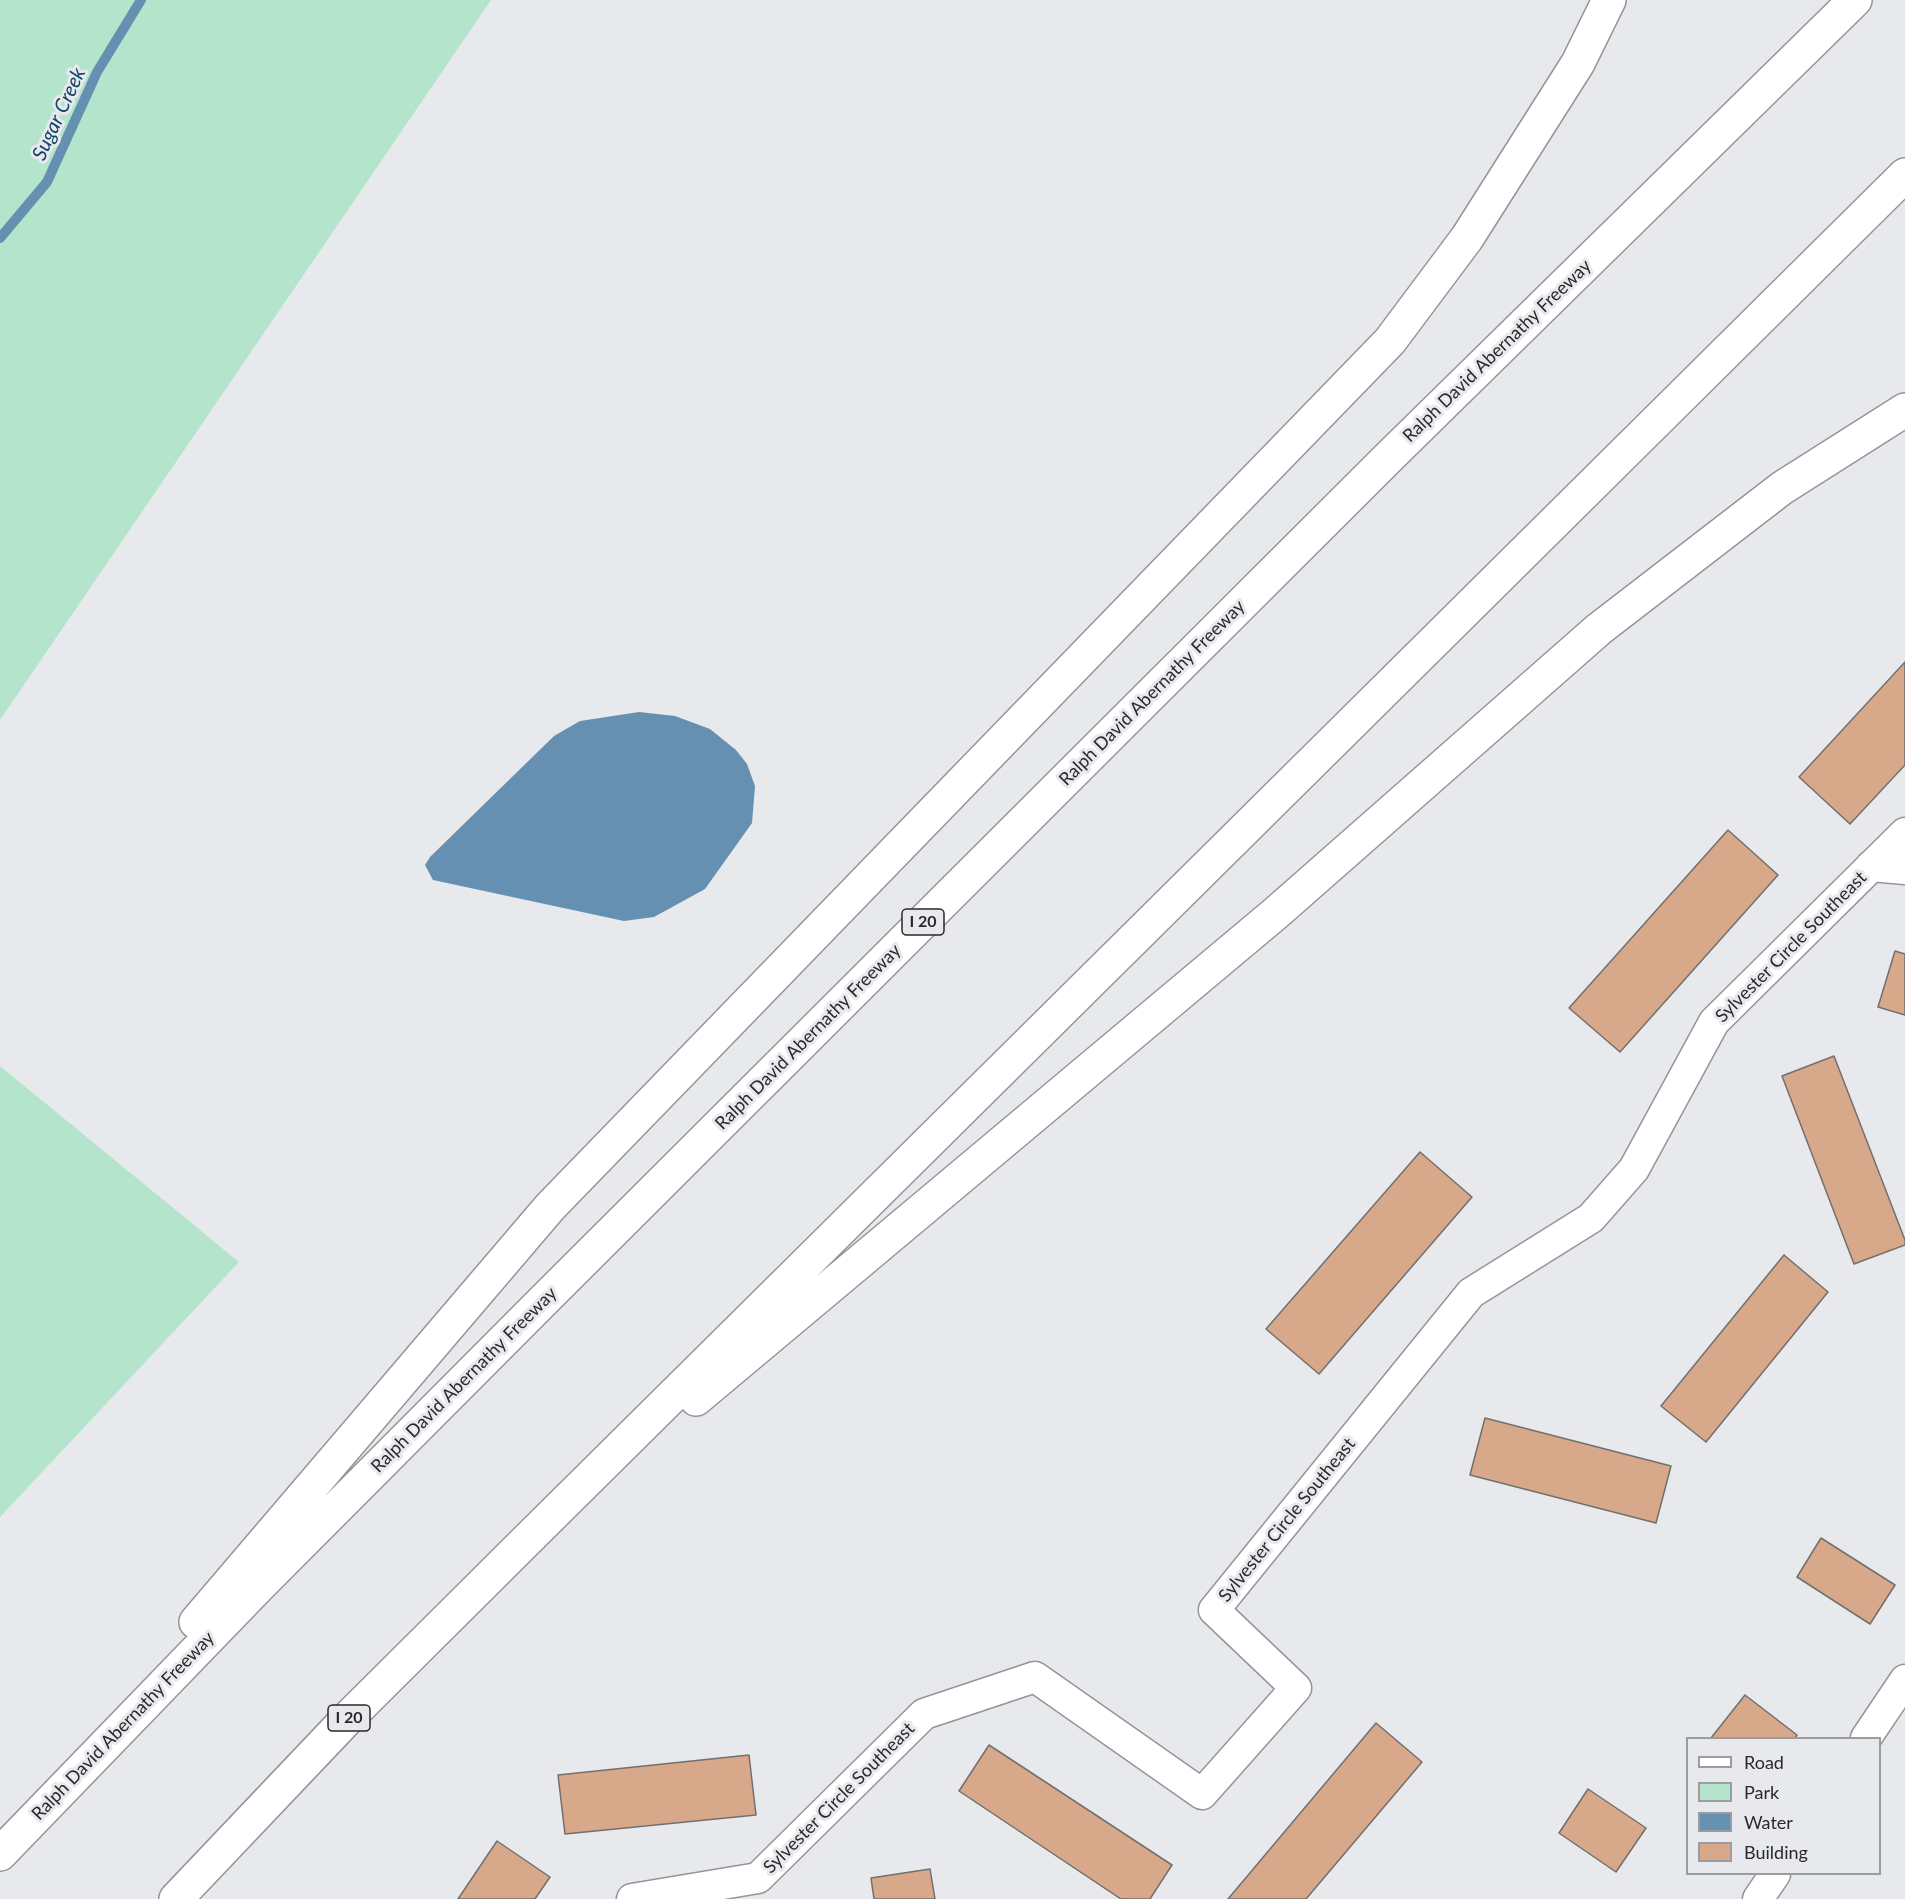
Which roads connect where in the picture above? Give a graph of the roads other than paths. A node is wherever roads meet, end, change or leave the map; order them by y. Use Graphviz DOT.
graph roads {
  1 [pos="1609,0"];
  2 [pos="1855,0"];
  3 [pos="1905,175"];
  4 [pos="1905,410"];
  5 [pos="1905,833"];
  6 [pos="1872,866"];
  7 [pos="1905,869"];
  8 [pos="527,1540"];
  9 [pos="1905,1680"];
  10 [pos="1867,1737"];
  11 [pos="0,1853"];
  12 [pos="1774,1875"];
  13 [pos="759,1889"];
  14 [pos="176,1899"];
  15 [pos="632,1899"];
  16 [pos="1758,1899"];
  1 -- 11 [label="highway"];
  2 -- 11 [label="highway, Ralph David Abernathy Freeway / I 20"];
  3 -- 8 [label="highway, I 20"];
  4 -- 8 [label="highway"];
  5 -- 6 [label="street, Sylvester Circle Southeast"];
  6 -- 7 [label="street, Sylvester Circle Southeast"];
  6 -- 13 [label="street, Sylvester Circle Southeast"];
  8 -- 14 [label="highway, I 20"];
  9 -- 10 [label="street"];
  12 -- 16 [label="street"];
  13 -- 15 [label="street, Sylvester Circle Southeast"];
}
